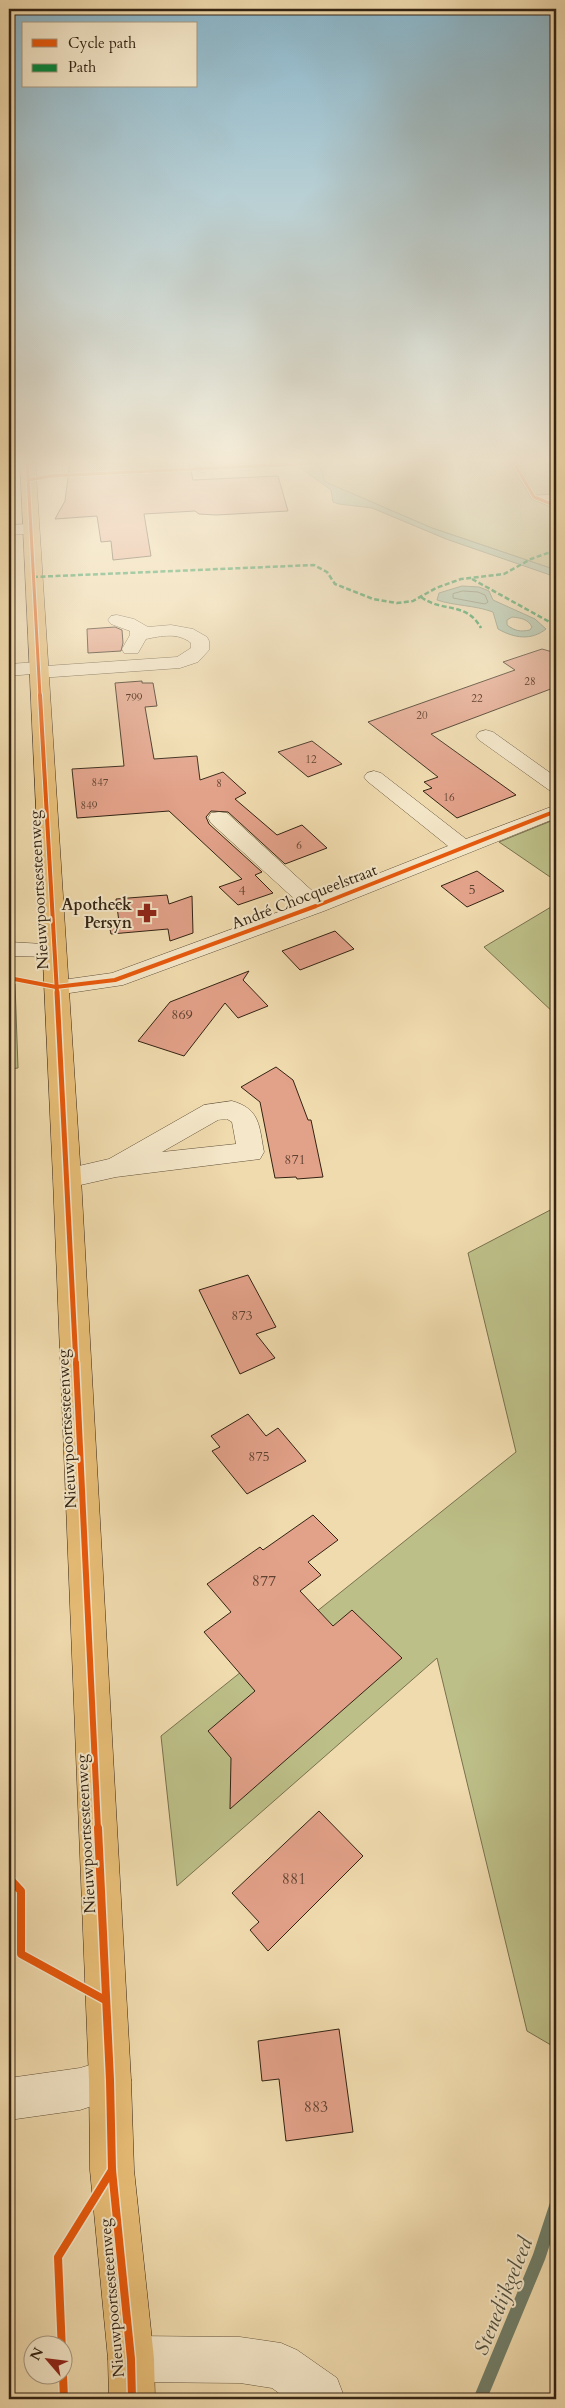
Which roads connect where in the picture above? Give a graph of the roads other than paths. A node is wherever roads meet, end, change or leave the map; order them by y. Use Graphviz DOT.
graph roads {
  1 [pos="32,570"];
  2 [pos="117,620"];
  3 [pos="139,635"];
  4 [pos="100,667"];
  5 [pos="9,670"];
  6 [pos="38,670"];
  7 [pos="486,736"];
  8 [pos="374,777"];
  9 [pos="556,786"];
  10 [pos="556,811"];
  11 [pos="219,818"];
  12 [pos="464,848"];
  13 [pos="316,906"];
  14 [pos="9,949"];
  15 [pos="54,950"];
  16 [pos="56,987"];
  17 [pos="116,1167"];
  18 [pos="67,1178"];
  19 [pos="110,2080"];
  20 [pos="9,2099"];
  21 [pos="132,2379"];
  22 [pos="322,2399"];
  1 -- 6 [label="main road, Nieuwpoortsesteenweg"];
  2 -- 3 [label="street"];
  3 -- 4 [label="street"];
  3 -- 4 [label="street"];
  4 -- 6 [label="street"];
  5 -- 6 [label="street"];
  6 -- 15 [label="main road, Nieuwpoortsesteenweg"];
  7 -- 9 [label="street"];
  8 -- 12 [label="street"];
  10 -- 12 [label="street, André Chocqueelstraat"];
  11 -- 13 [label="street"];
  12 -- 13 [label="street, André Chocqueelstraat"];
  13 -- 16 [label="street, André Chocqueelstraat"];
  14 -- 15 [label="street"];
  15 -- 16 [label="main road, Nieuwpoortsesteenweg"];
  16 -- 18 [label="main road, Nieuwpoortsesteenweg"];
  17 -- 18 [label="street"];
  18 -- 19 [label="main road, Nieuwpoortsesteenweg"];
  19 -- 20 [label="street"];
  19 -- 21 [label="main road, Nieuwpoortsesteenweg"];
  21 -- 22 [label="street"];
}
